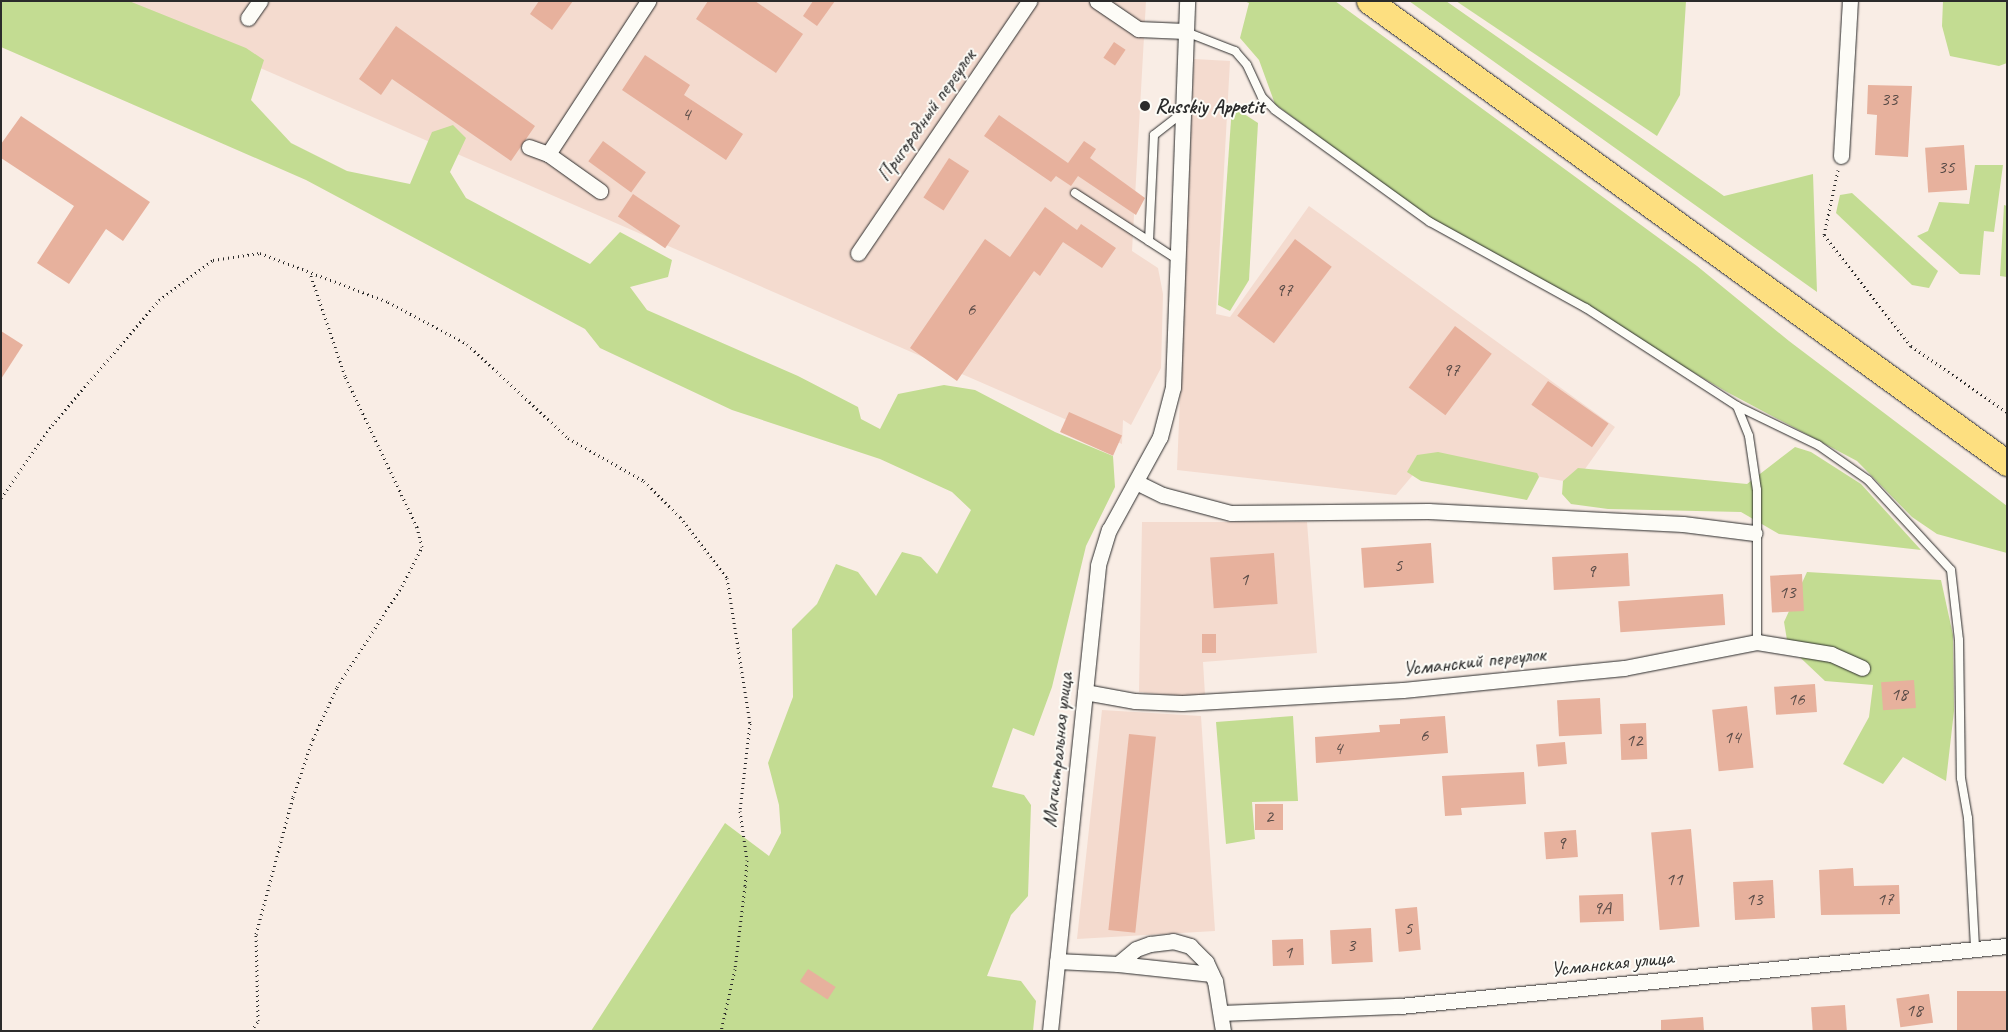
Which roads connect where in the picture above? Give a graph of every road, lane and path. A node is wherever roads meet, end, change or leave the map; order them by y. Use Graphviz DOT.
graph roads {
  1 [pos="260,1"];
  2 [pos="648,1"];
  3 [pos="1029,1"];
  4 [pos="1097,1"];
  5 [pos="1187,1"];
  6 [pos="1369,1"];
  7 [pos="1850,1"];
  8 [pos="248,18"];
  9 [pos="1185,31"];
  10 [pos="1181,114"];
  11 [pos="529,147"];
  12 [pos="548,154"];
  13 [pos="1841,156"];
  14 [pos="600,191"];
  15 [pos="1075,193"];
  16 [pos="1149,242"];
  17 [pos="858,253"];
  18 [pos="1174,258"];
  19 [pos="310,273"];
  20 [pos="1737,406"];
  21 [pos="2007,412"];
  22 [pos="2007,463"];
  23 [pos="1136,482"];
  24 [pos="1,498"];
  25 [pos="1754,533"];
  26 [pos="1757,642"];
  27 [pos="1862,668"];
  28 [pos="1085,692"];
  29 [pos="2007,946"];
  30 [pos="1975,948"];
  31 [pos="1057,961"];
  32 [pos="1118,964"];
  33 [pos="1211,974"];
  34 [pos="1222,1013"];
  35 [pos="251,1031"];
  36 [pos="721,1031"];
  37 [pos="1050,1031"];
  38 [pos="1223,1031"];
  1 -- 8 [label="street"];
  2 -- 12 [label="street"];
  3 -- 17 [label="street, Пригородный переулок"];
  4 -- 9 [label="street"];
  5 -- 9 [label="street, Магистральная улица"];
  6 -- 22 [label="highway"];
  7 -- 13 [label="street"];
  9 -- 10 [label="street, Магистральная улица"];
  9 -- 20 [label="lane"];
  10 -- 16 [label="lane"];
  10 -- 18 [label="street, Магистральная улица"];
  11 -- 12 [label="street"];
  12 -- 14 [label="street"];
  13 -- 21 [label="path"];
  15 -- 16 [label="lane"];
  16 -- 18 [label="lane"];
  18 -- 23 [label="street, Магистральная улица"];
  19 -- 24 [label="path"];
  19 -- 35 [label="path"];
  19 -- 36 [label="path"];
  20 -- 25 [label="lane"];
  20 -- 30 [label="lane"];
  23 -- 25 [label="street"];
  23 -- 28 [label="street, Магистральная улица"];
  25 -- 26 [label="lane"];
  26 -- 27 [label="street, Усманский переулок"];
  26 -- 28 [label="street, Усманский переулок"];
  28 -- 31 [label="street, Магистральная улица"];
  29 -- 30 [label="street, Усманская улица"];
  30 -- 34 [label="street, Усманская улица"];
  31 -- 32 [label="street"];
  31 -- 37 [label="street, Магистральная улица"];
  32 -- 33 [label="street"];
  32 -- 33 [label="street"];
  33 -- 34 [label="street"];
  34 -- 38 [label="street"];
}
